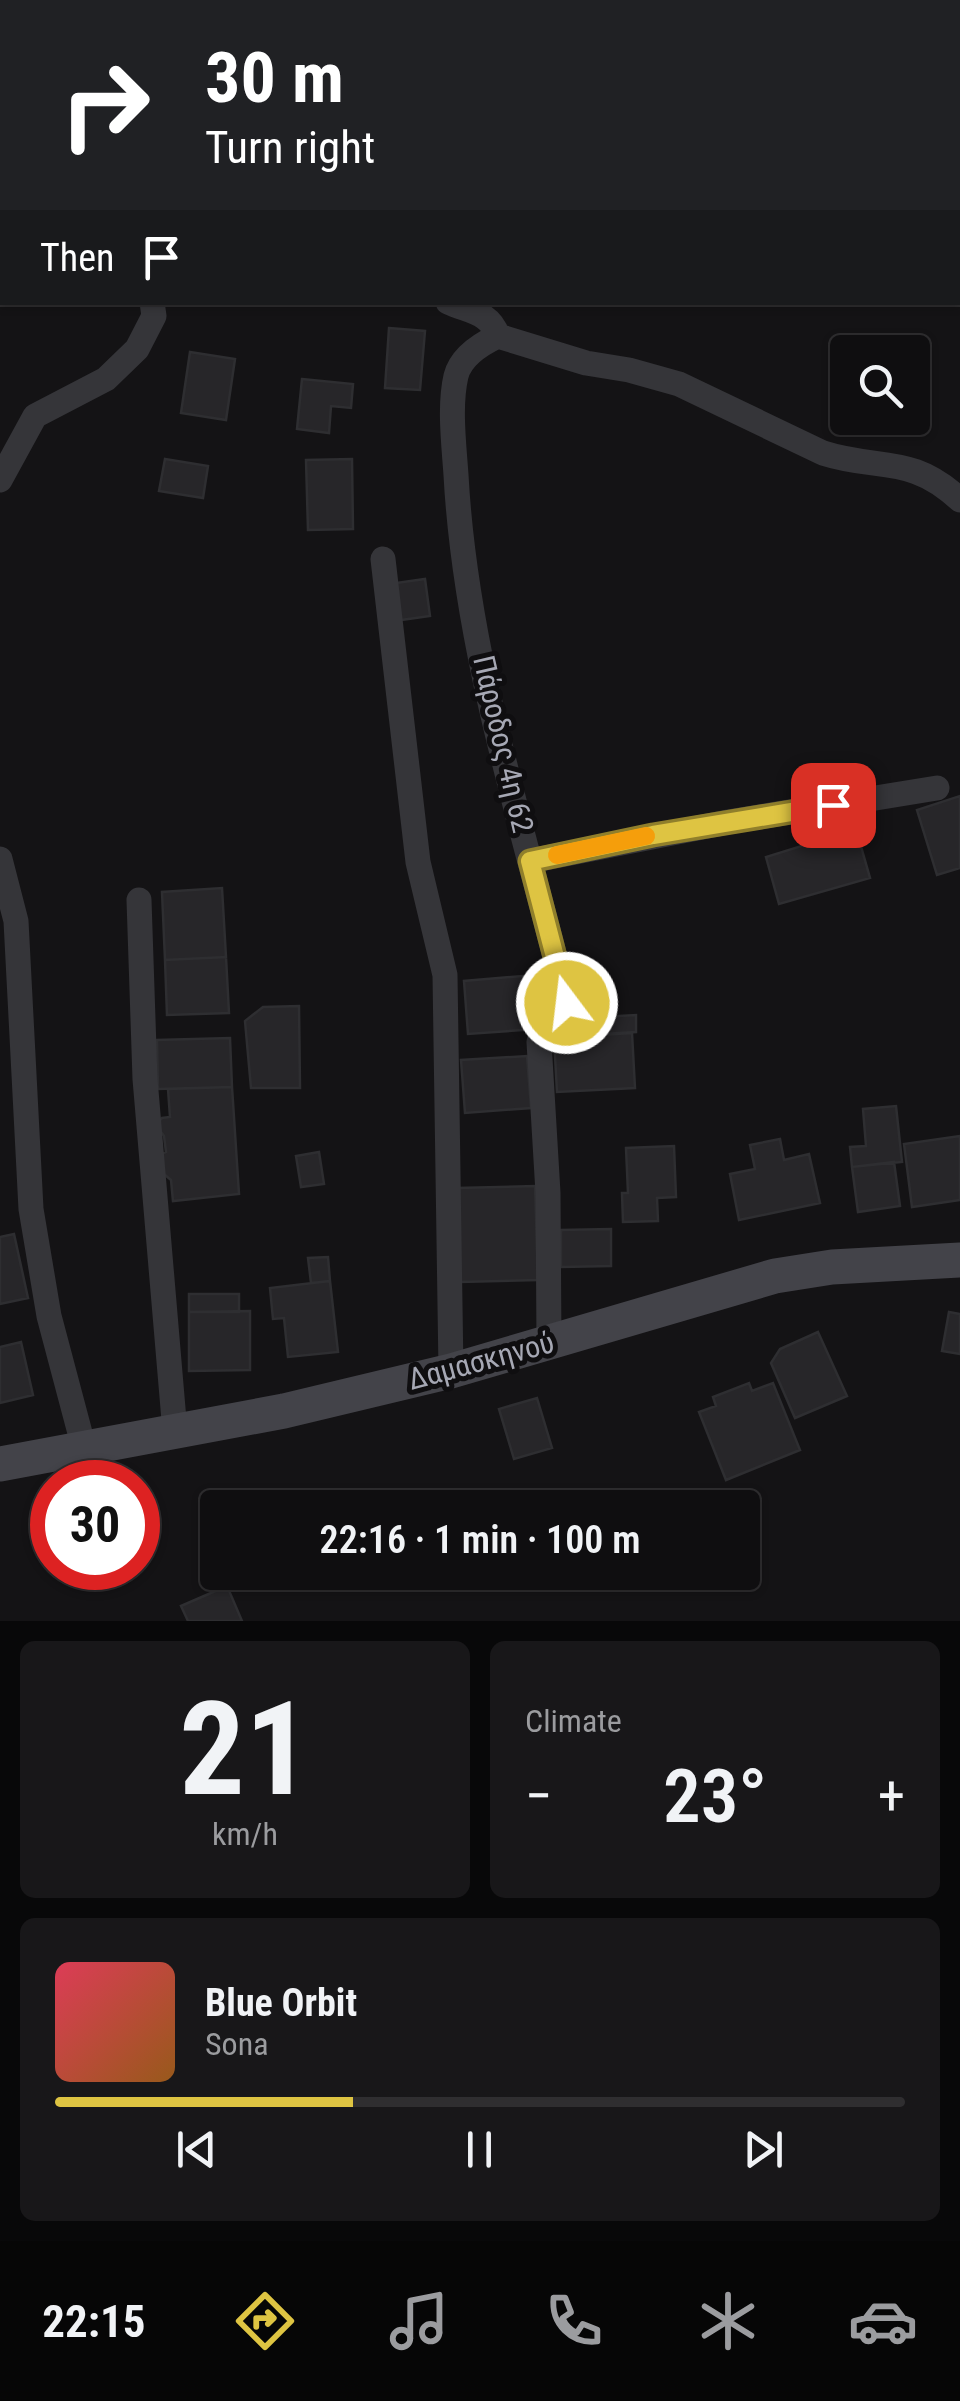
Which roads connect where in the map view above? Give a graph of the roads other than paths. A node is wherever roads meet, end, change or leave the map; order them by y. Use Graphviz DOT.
graph roads {
  1 [pos="152,305"];
  2 [pos="457,305"];
  3 [pos="498,336"];
  4 [pos="0,480"];
  5 [pos="960,500"];
  6 [pos="383,559"];
  7 [pos="937,788"];
  8 [pos="0,859"];
  9 [pos="530,861"];
  10 [pos="139,900"];
  11 [pos="960,1260"];
  12 [pos="549,1344"];
  13 [pos="450,1371"];
  14 [pos="175,1432"];
  15 [pos="84,1448"];
  16 [pos="0,1464"];
  1 -- 4 [label="street"];
  2 -- 3 [label="street"];
  3 -- 5 [label="street"];
  3 -- 9 [label="street, Πάροδος 4η 62"];
  6 -- 13 [label="street"];
  7 -- 9 [label="street"];
  8 -- 15 [label="street"];
  9 -- 12 [label="street, Πάροδος 4η 62"];
  10 -- 14 [label="street"];
  11 -- 12 [label="main road, Δαμασκηνού"];
  12 -- 13 [label="main road, Δαμασκηνού"];
  13 -- 14 [label="main road, Δαμασκηνού"];
  14 -- 15 [label="main road, Δαμασκηνού"];
  15 -- 16 [label="main road, Δαμασκηνού"];
}
